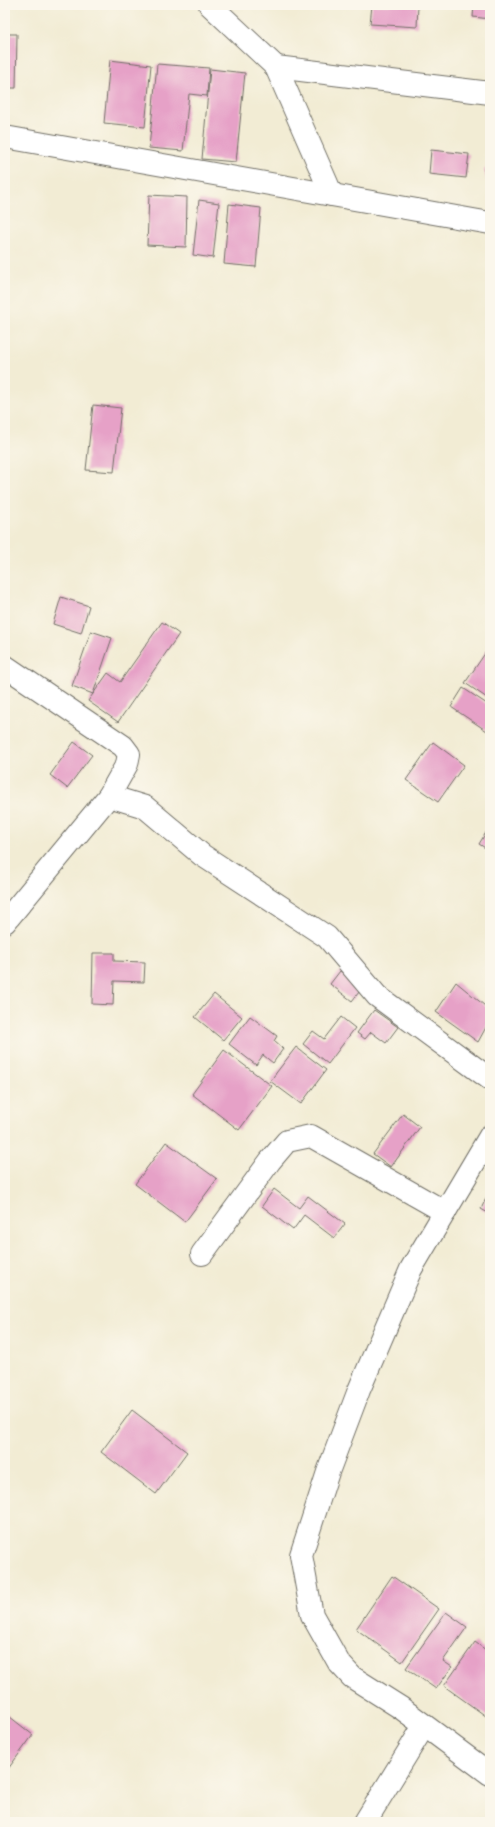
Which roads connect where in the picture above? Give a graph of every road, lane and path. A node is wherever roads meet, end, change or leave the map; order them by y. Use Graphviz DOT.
graph roads {
  1 [pos="210,5"];
  2 [pos="276,67"];
  3 [pos="490,94"];
  4 [pos="5,137"];
  5 [pos="332,195"];
  6 [pos="490,223"];
  7 [pos="5,666"];
  8 [pos="109,796"];
  9 [pos="5,922"];
  10 [pos="490,1079"];
  11 [pos="490,1136"];
  12 [pos="445,1212"];
  13 [pos="202,1254"];
  14 [pos="424,1726"];
  15 [pos="490,1774"];
  16 [pos="365,1822"];
  1 -- 2 [label="street"];
  2 -- 3 [label="street"];
  2 -- 5 [label="street"];
  4 -- 5 [label="street"];
  5 -- 6 [label="street"];
  7 -- 8 [label="street"];
  8 -- 9 [label="street"];
  8 -- 10 [label="street"];
  11 -- 12 [label="street"];
  12 -- 13 [label="street"];
  12 -- 14 [label="street"];
  14 -- 15 [label="street"];
  14 -- 16 [label="street"];
}
